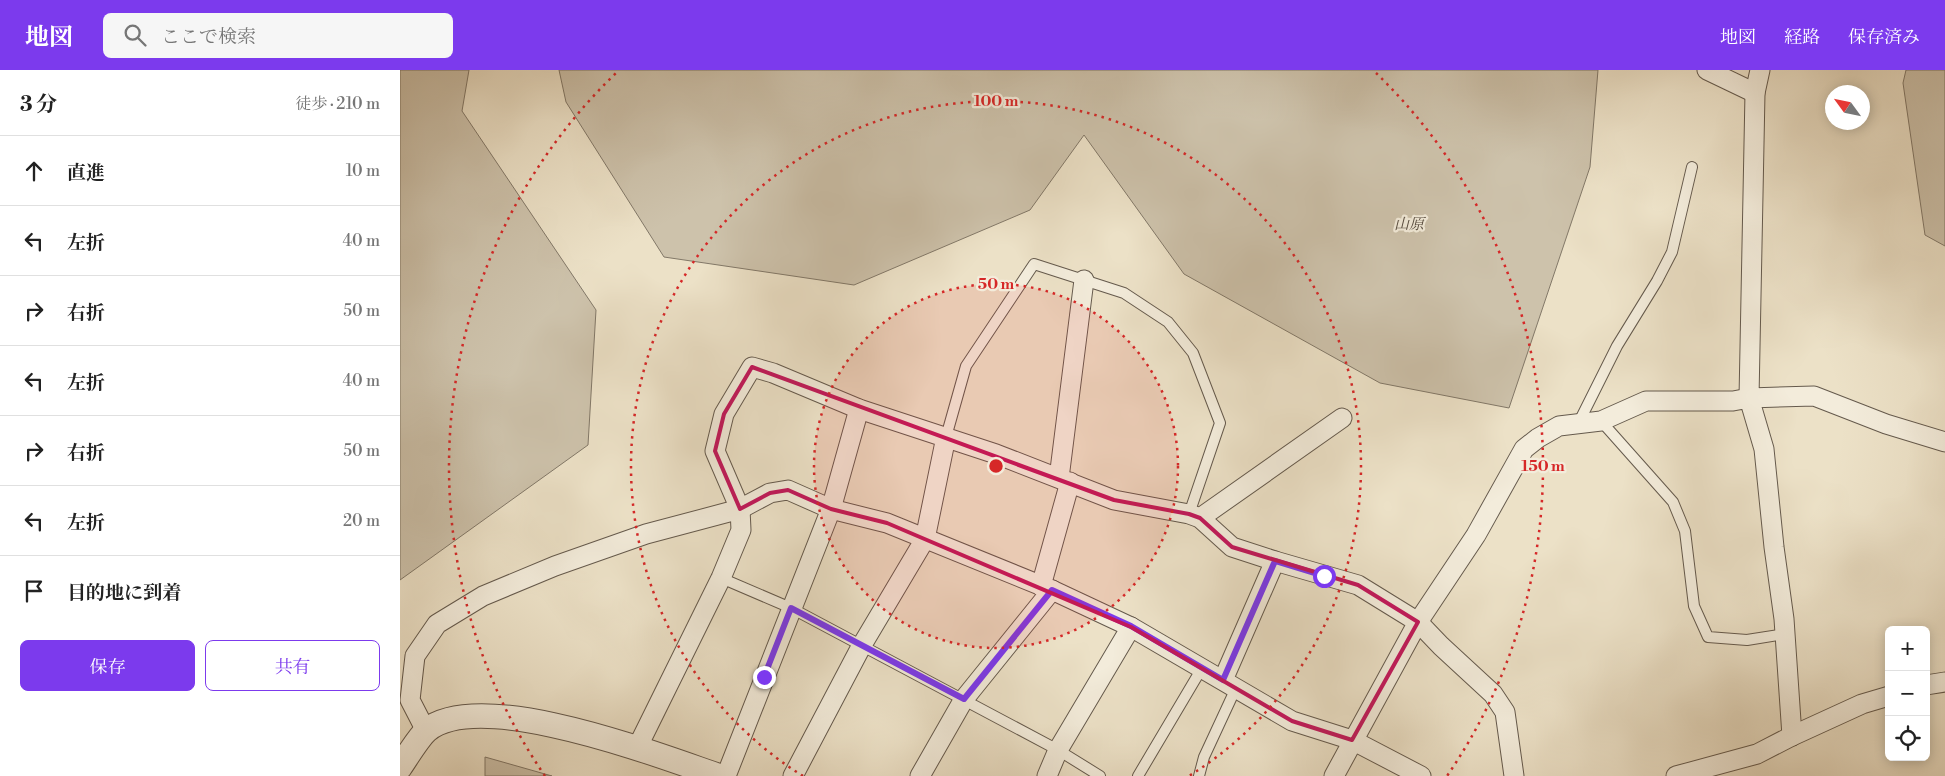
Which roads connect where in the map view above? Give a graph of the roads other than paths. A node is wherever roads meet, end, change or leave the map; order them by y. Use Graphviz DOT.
graph roads {
  1 [pos="1707,70"];
  2 [pos="1760,70"];
  3 [pos="1755,93"];
  4 [pos="1692,167"];
  5 [pos="1084,280"];
  6 [pos="1750,398"];
  7 [pos="860,409"];
  8 [pos="1342,418"];
  9 [pos="1602,421"];
  10 [pos="1578,424"];
  11 [pos="946,437"];
  12 [pos="1945,442"];
  13 [pos="1064,480"];
  14 [pos="740,509"];
  15 [pos="831,509"];
  16 [pos="1195,516"];
  17 [pos="925,539"];
  18 [pos="1275,561"];
  19 [pos="721,578"];
  20 [pos="1047,588"];
  21 [pos="791,608"];
  22 [pos="1418,622"];
  23 [pos="1131,626"];
  24 [pos="1785,634"];
  25 [pos="862,645"];
  26 [pos="1202,668"];
  27 [pos="1945,682"];
  28 [pos="1229,684"];
  29 [pos="1930,684"];
  30 [pos="1885,697"];
  31 [pos="964,699"];
  32 [pos="426,731"];
  33 [pos="1792,736"];
  34 [pos="1352,740"];
  35 [pos="637,748"];
  36 [pos="1058,750"];
  37 [pos="400,767"];
  38 [pos="719,776"];
  39 [pos="726,776"];
  40 [pos="793,776"];
  41 [pos="920,776"];
  42 [pos="1047,776"];
  43 [pos="1100,776"];
  44 [pos="1138,776"];
  45 [pos="1199,776"];
  46 [pos="1334,776"];
  47 [pos="1421,776"];
  48 [pos="1514,776"];
  49 [pos="1676,776"];
  1 -- 3 [label="street"];
  2 -- 3 [label="street"];
  3 -- 6 [label="street"];
  4 -- 10 [label="lane"];
  5 -- 11 [label="lane"];
  5 -- 13 [label="street"];
  5 -- 16 [label="lane"];
  6 -- 9 [label="street"];
  6 -- 12 [label="street"];
  6 -- 24 [label="street"];
  7 -- 11 [label="street"];
  7 -- 14 [label="street"];
  7 -- 15 [label="street"];
  8 -- 16 [label="street"];
  9 -- 10 [label="street"];
  9 -- 24 [label="lane"];
  10 -- 22 [label="street"];
  11 -- 13 [label="street"];
  11 -- 17 [label="street"];
  13 -- 16 [label="street"];
  13 -- 20 [label="street"];
  14 -- 15 [label="street"];
  14 -- 19 [label="street"];
  14 -- 32 [label="street"];
  15 -- 17 [label="street"];
  15 -- 21 [label="street"];
  16 -- 18 [label="street"];
  17 -- 20 [label="street"];
  17 -- 25 [label="street"];
  18 -- 22 [label="street"];
  18 -- 28 [label="street"];
  19 -- 21 [label="lane"];
  19 -- 35 [label="street"];
  20 -- 23 [label="street"];
  20 -- 31 [label="street"];
  21 -- 25 [label="lane"];
  21 -- 39 [label="street"];
  22 -- 34 [label="street"];
  22 -- 48 [label="street"];
  23 -- 26 [label="street"];
  23 -- 36 [label="street"];
  24 -- 33 [label="street"];
  25 -- 31 [label="lane"];
  25 -- 40 [label="street"];
  26 -- 28 [label="street"];
  26 -- 44 [label="lane"];
  27 -- 29 [label="street"];
  28 -- 34 [label="street"];
  28 -- 45 [label="lane"];
  30 -- 33 [label="street"];
  31 -- 36 [label="lane"];
  31 -- 41 [label="street"];
  32 -- 35 [label="street"];
  32 -- 37 [label="street"];
  33 -- 49 [label="street"];
  34 -- 46 [label="street"];
  34 -- 47 [label="street"];
  35 -- 38 [label="street"];
  36 -- 42 [label="street"];
  36 -- 43 [label="lane"];
}
